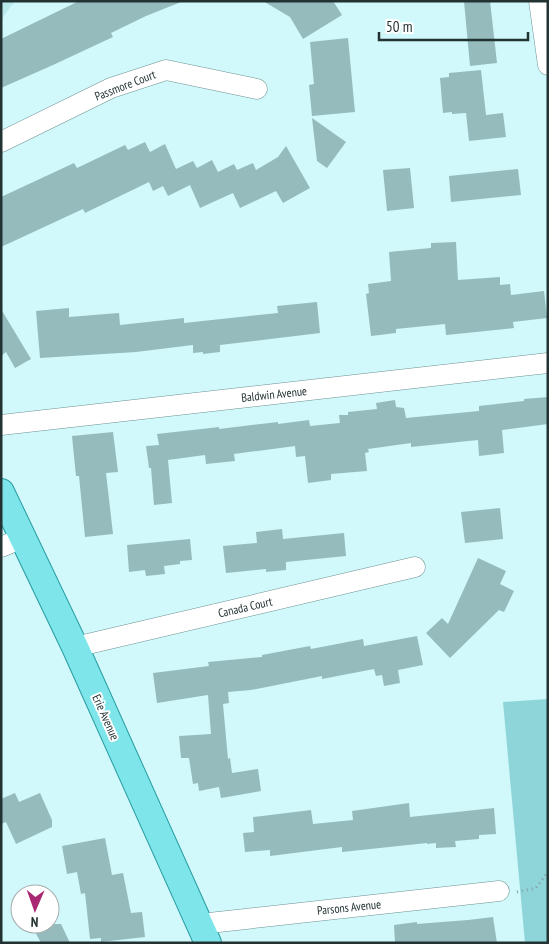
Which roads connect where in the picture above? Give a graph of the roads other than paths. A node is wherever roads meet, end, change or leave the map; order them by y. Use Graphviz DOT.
graph roads {
  1 [pos="539,1"];
  2 [pos="548,65"];
  3 [pos="257,89"];
  4 [pos="1,142"];
  5 [pos="548,363"];
  6 [pos="1,425"];
  7 [pos="1,492"];
  8 [pos="12,542"];
  9 [pos="415,567"];
  10 [pos="74,647"];
  11 [pos="499,891"];
  12 [pos="204,933"];
  1 -- 2 [label="street"];
  3 -- 4 [label="street, Passmore Court"];
  5 -- 6 [label="street, Baldwin Avenue"];
  7 -- 8 [label="main road, Erie Avenue"];
  8 -- 10 [label="main road, Erie Avenue"];
  9 -- 10 [label="street, Canada Court"];
  10 -- 12 [label="main road, Erie Avenue"];
  11 -- 12 [label="street, Parsons Avenue"];
}
